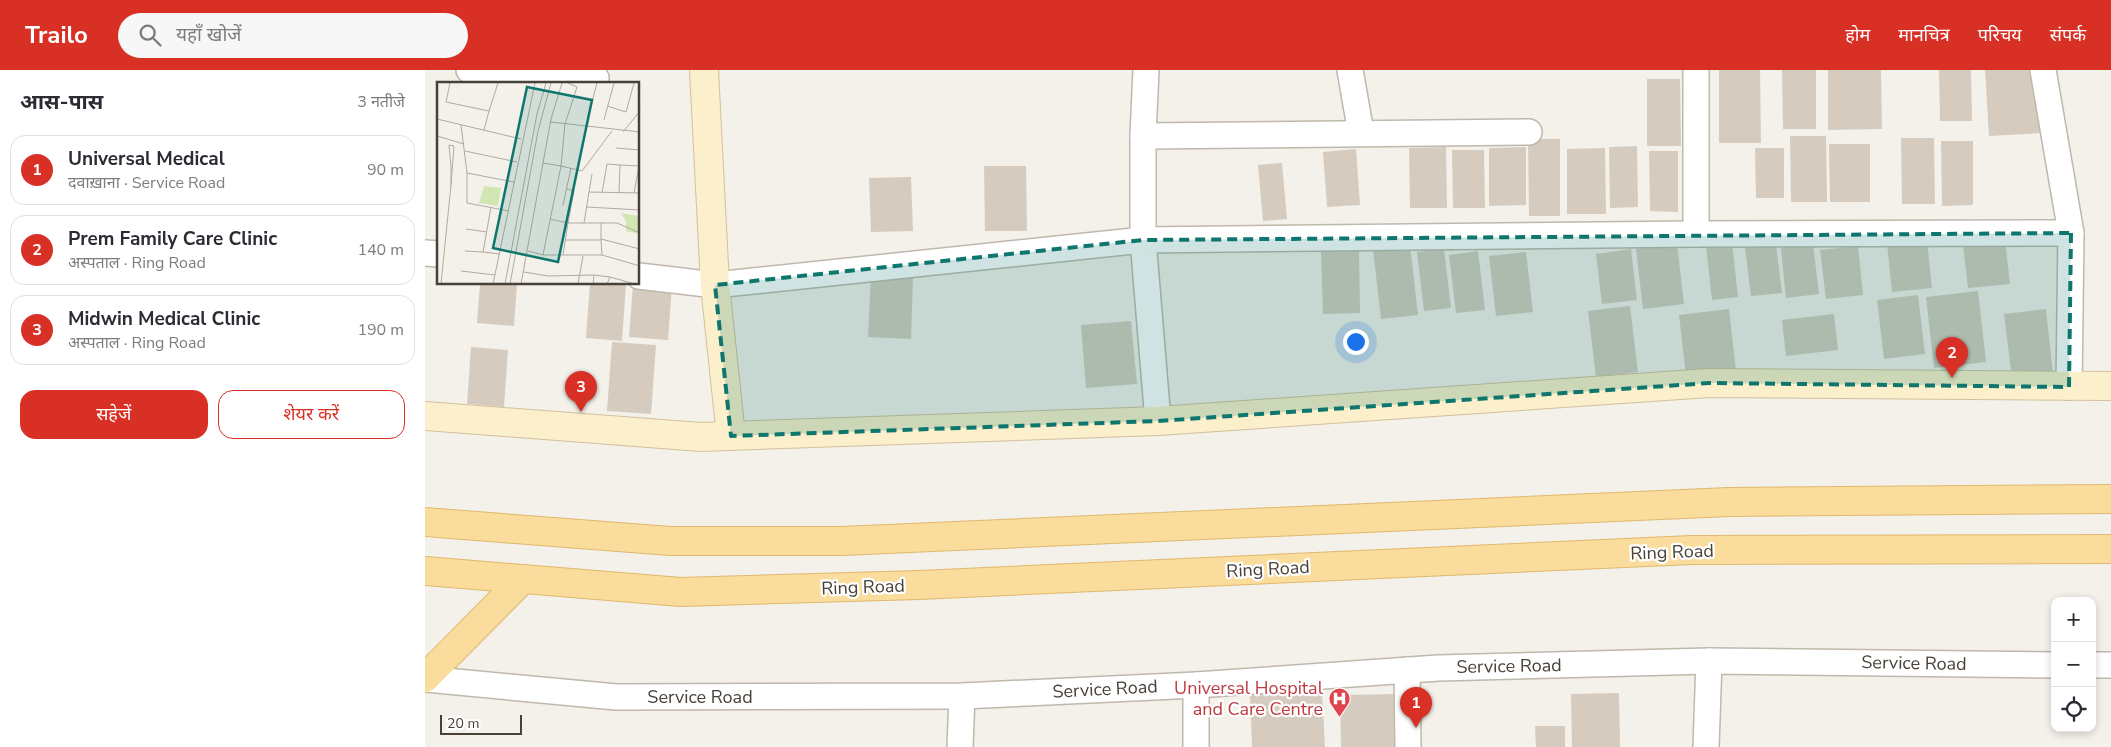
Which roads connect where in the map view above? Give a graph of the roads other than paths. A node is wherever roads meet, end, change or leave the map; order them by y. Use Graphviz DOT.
graph roads {
  1 [pos="469,70"];
  2 [pos="703,70"];
  3 [pos="1146,70"];
  4 [pos="1350,70"];
  5 [pos="1696,70"];
  6 [pos="2043,70"];
  7 [pos="596,78"];
  8 [pos="1529,132"];
  9 [pos="1361,133"];
  10 [pos="1143,136"];
  11 [pos="2071,233"];
  12 [pos="1696,234"];
  13 [pos="1143,240"];
  14 [pos="640,276"];
  15 [pos="715,284"];
  16 [pos="2111,386"];
  17 [pos="2069,387"];
  18 [pos="425,416"];
  19 [pos="1159,421"];
  20 [pos="731,436"];
  21 [pos="2111,499"];
  22 [pos="425,522"];
  23 [pos="2111,549"];
  24 [pos="425,571"];
  25 [pos="523,579"];
  26 [pos="1709,661"];
  27 [pos="2051,664"];
  28 [pos="2096,665"];
  29 [pos="2111,665"];
  30 [pos="1407,670"];
  31 [pos="425,678"];
  32 [pos="1196,685"];
  33 [pos="962,696"];
  34 [pos="960,747"];
  35 [pos="1196,747"];
  36 [pos="1408,747"];
  37 [pos="1706,747"];
  1 -- 7 [label="street"];
  2 -- 15 [label="street"];
  3 -- 10 [label="street"];
  4 -- 9 [label="street"];
  5 -- 12 [label="street"];
  6 -- 11 [label="street"];
  8 -- 9 [label="street"];
  9 -- 10 [label="street"];
  10 -- 13 [label="street"];
  11 -- 12 [label="street"];
  11 -- 17 [label="street"];
  12 -- 13 [label="street"];
  13 -- 15 [label="street"];
  13 -- 19 [label="street"];
  14 -- 15 [label="street"];
  15 -- 20 [label="street"];
  16 -- 17 [label="street"];
  17 -- 19 [label="street"];
  18 -- 20 [label="street"];
  19 -- 20 [label="street"];
  21 -- 22 [label="main road"];
  23 -- 25 [label="main road, Ring Road"];
  24 -- 25 [label="main road, Ring Road"];
  25 -- 31 [label="main road"];
  26 -- 27 [label="street, Service Road"];
  26 -- 30 [label="street, Service Road"];
  26 -- 37 [label="street"];
  28 -- 29 [label="street"];
  30 -- 32 [label="street, Service Road"];
  30 -- 36 [label="street"];
  31 -- 33 [label="street, Service Road"];
  32 -- 33 [label="street, Service Road"];
  32 -- 35 [label="street"];
  33 -- 34 [label="street"];
}
